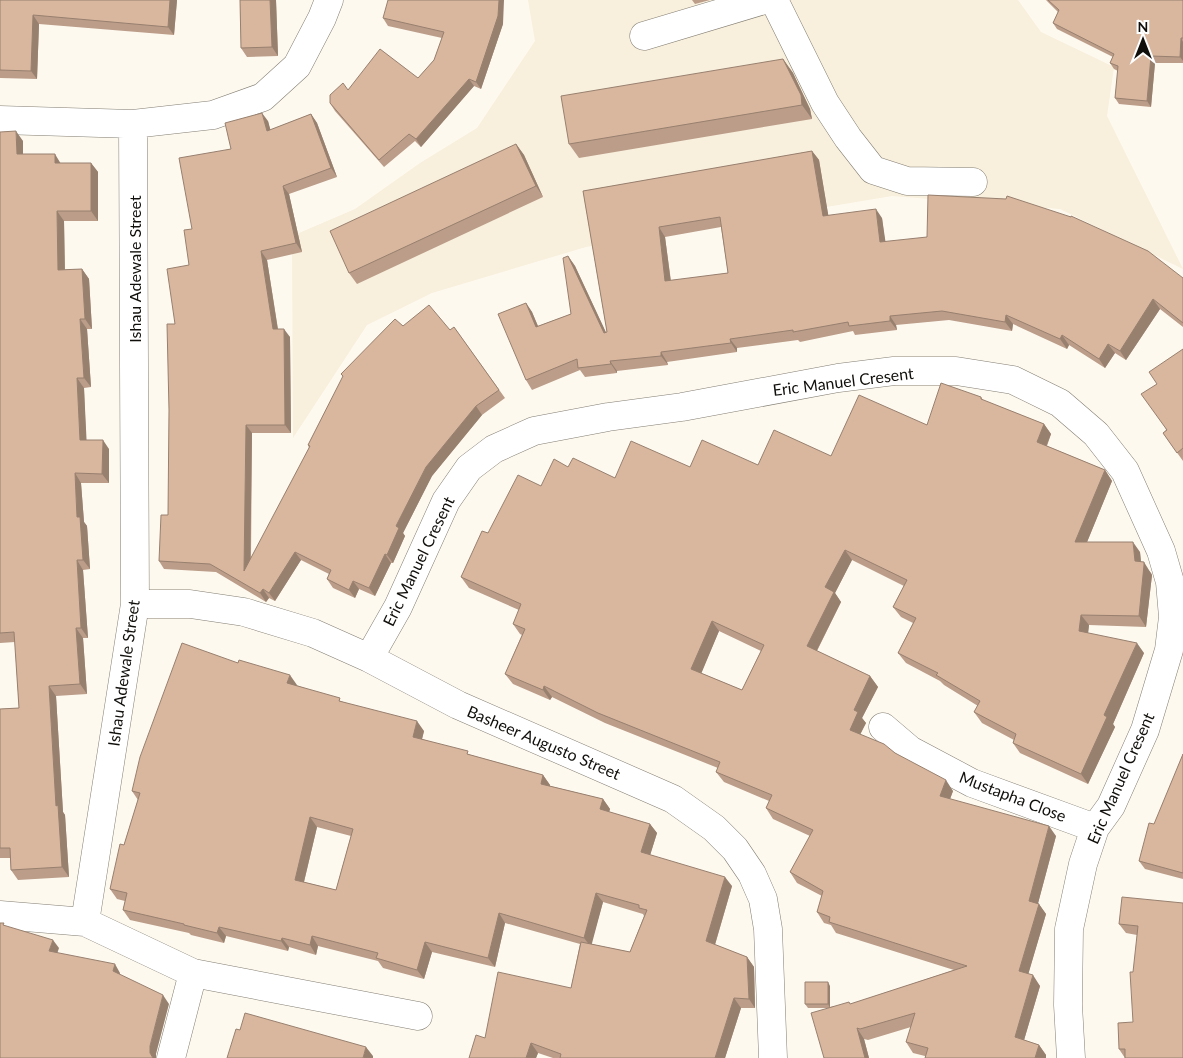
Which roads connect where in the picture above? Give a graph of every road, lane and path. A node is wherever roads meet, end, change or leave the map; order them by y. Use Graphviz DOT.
graph roads {
  1 [pos="329,0"];
  2 [pos="764,0"];
  3 [pos="774,0"];
  4 [pos="644,36"];
  5 [pos="0,120"];
  6 [pos="133,124"];
  7 [pos="974,182"];
  8 [pos="135,604"];
  9 [pos="369,658"];
  10 [pos="883,727"];
  11 [pos="1096,828"];
  12 [pos="0,915"];
  13 [pos="85,922"];
  14 [pos="193,973"];
  15 [pos="418,1016"];
  16 [pos="171,1058"];
  17 [pos="773,1058"];
  18 [pos="1071,1058"];
  1 -- 6 [label="street"];
  2 -- 4 [label="street"];
  3 -- 7 [label="street"];
  5 -- 6 [label="street"];
  6 -- 8 [label="street, Ishau Adewale Street"];
  8 -- 9 [label="street, Basheer Augusto Street"];
  8 -- 13 [label="street, Ishau Adewale Street"];
  9 -- 11 [label="street, Eric Manuel Cresent"];
  9 -- 17 [label="street, Basheer Augusto Street"];
  10 -- 11 [label="street, Mustapha Close"];
  11 -- 18 [label="street, Eric Manuel Cresent"];
  12 -- 13 [label="street"];
  13 -- 14 [label="street"];
  14 -- 15 [label="street"];
  14 -- 16 [label="street"];
}
